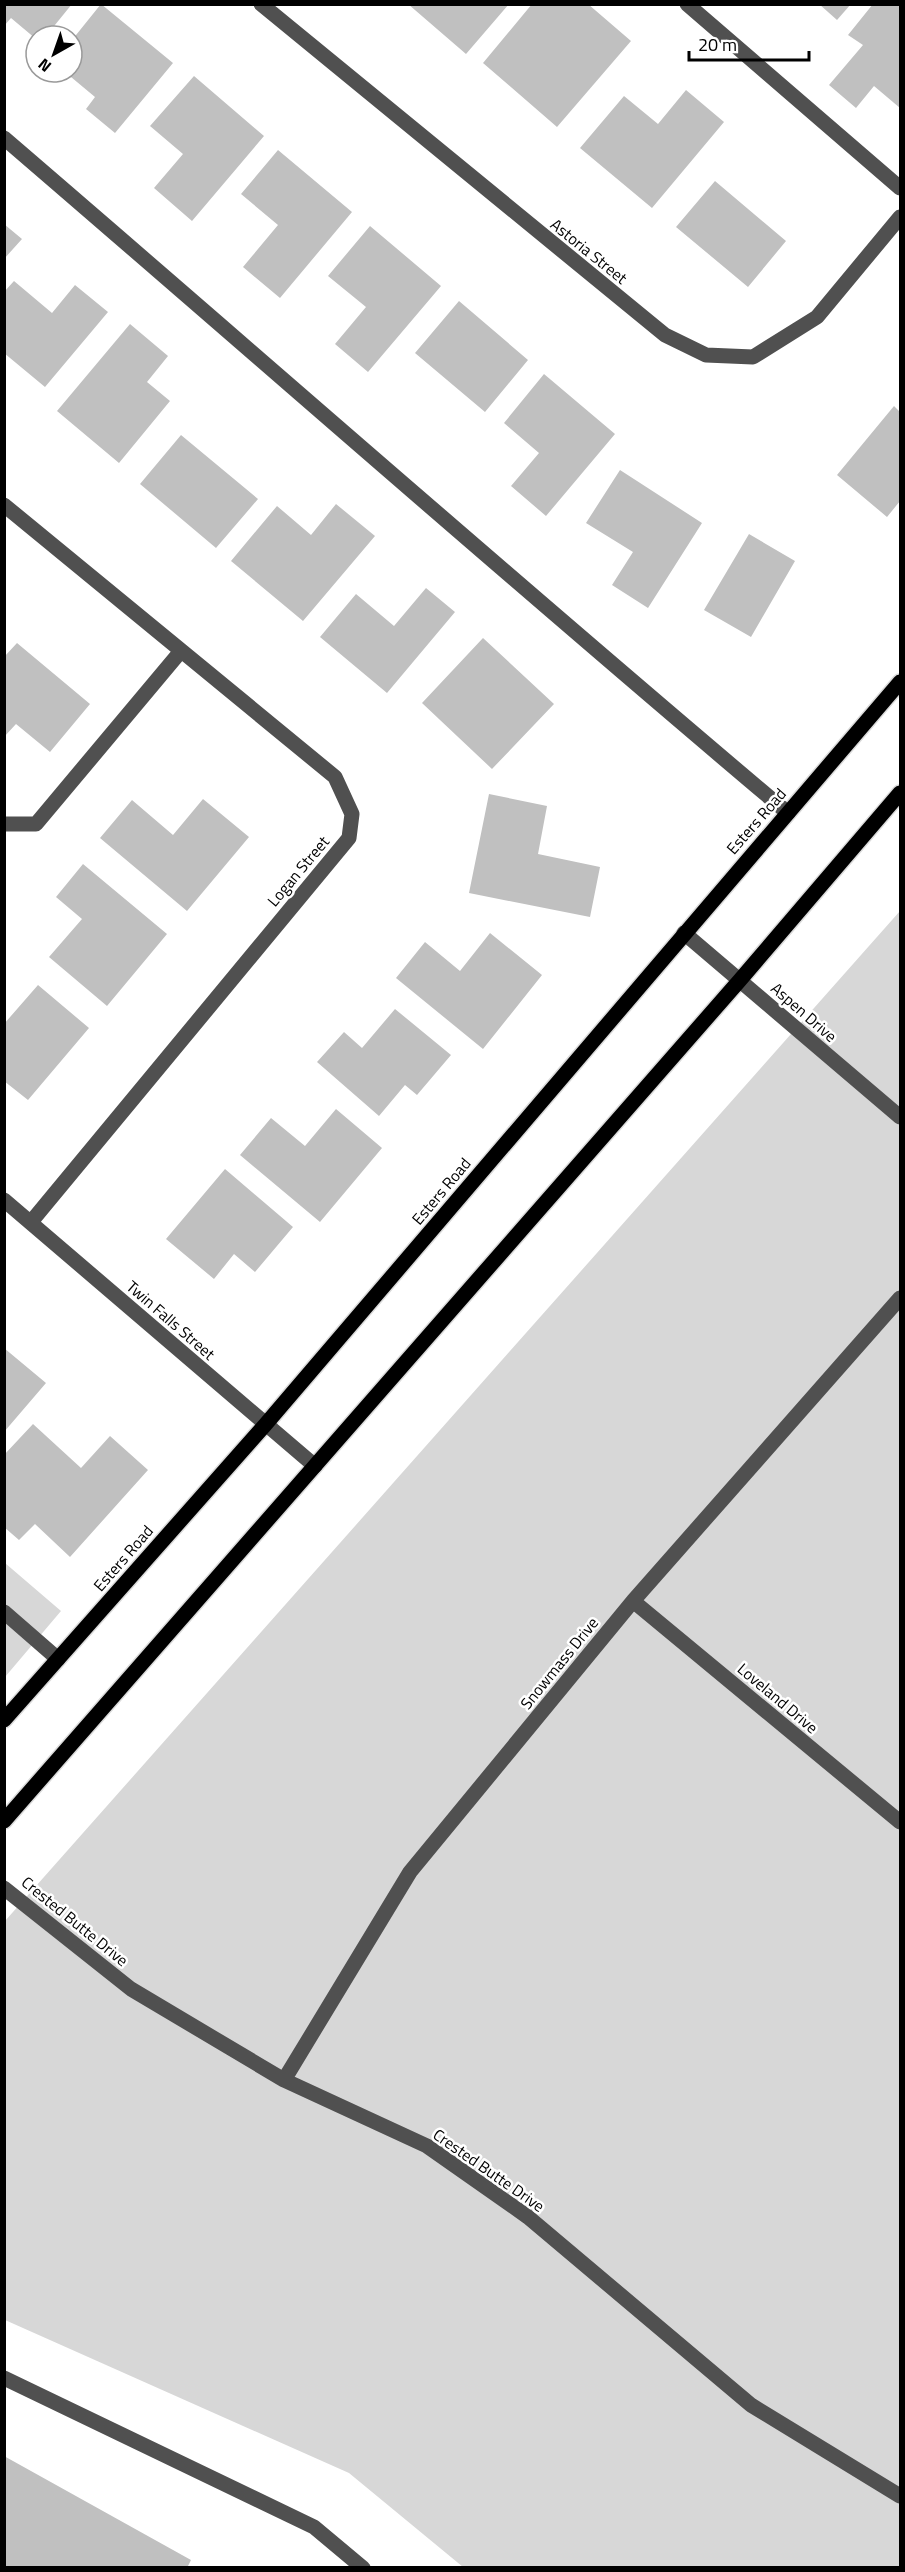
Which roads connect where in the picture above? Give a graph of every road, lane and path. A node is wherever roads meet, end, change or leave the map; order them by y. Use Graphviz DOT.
graph roads {
  1 [pos="261,4"];
  2 [pos="687,4"];
  3 [pos="4,138"];
  4 [pos="900,188"];
  5 [pos="900,217"];
  6 [pos="4,506"];
  7 [pos="181,651"];
  8 [pos="900,682"];
  9 [pos="900,793"];
  10 [pos="788,813"];
  11 [pos="4,824"];
  12 [pos="684,933"];
  13 [pos="740,980"];
  14 [pos="900,1118"];
  15 [pos="4,1200"];
  16 [pos="31,1222"];
  17 [pos="900,1298"];
  18 [pos="265,1425"];
  19 [pos="315,1466"];
  20 [pos="633,1601"];
  21 [pos="4,1612"];
  22 [pos="58,1659"];
  23 [pos="4,1719"];
  24 [pos="4,1821"];
  25 [pos="900,1822"];
  26 [pos="4,1888"];
  27 [pos="284,2080"];
  28 [pos="4,2378"];
  29 [pos="900,2496"];
  30 [pos="363,2568"];
  1 -- 5 [label="street, Astoria Street"];
  2 -- 4 [label="street"];
  3 -- 10 [label="street"];
  6 -- 7 [label="street, Logan Street"];
  7 -- 11 [label="street"];
  7 -- 16 [label="street, Logan Street"];
  8 -- 10 [label="main road, Esters Road"];
  9 -- 13 [label="main road"];
  10 -- 12 [label="main road, Esters Road"];
  12 -- 13 [label="street, Aspen Drive"];
  12 -- 18 [label="main road, Esters Road"];
  13 -- 14 [label="street, Aspen Drive"];
  13 -- 19 [label="main road"];
  15 -- 16 [label="street, Twin Falls Street"];
  16 -- 18 [label="street, Twin Falls Street"];
  17 -- 20 [label="street, Snowmass Drive"];
  18 -- 19 [label="street, Twin Falls Street"];
  18 -- 22 [label="main road, Esters Road"];
  19 -- 24 [label="main road"];
  20 -- 25 [label="street, Loveland Drive"];
  20 -- 27 [label="street, Snowmass Drive"];
  21 -- 22 [label="street"];
  22 -- 23 [label="main road, Esters Road"];
  26 -- 27 [label="street, Crested Butte Drive"];
  27 -- 29 [label="street, Crested Butte Drive"];
  28 -- 30 [label="street"];
}
